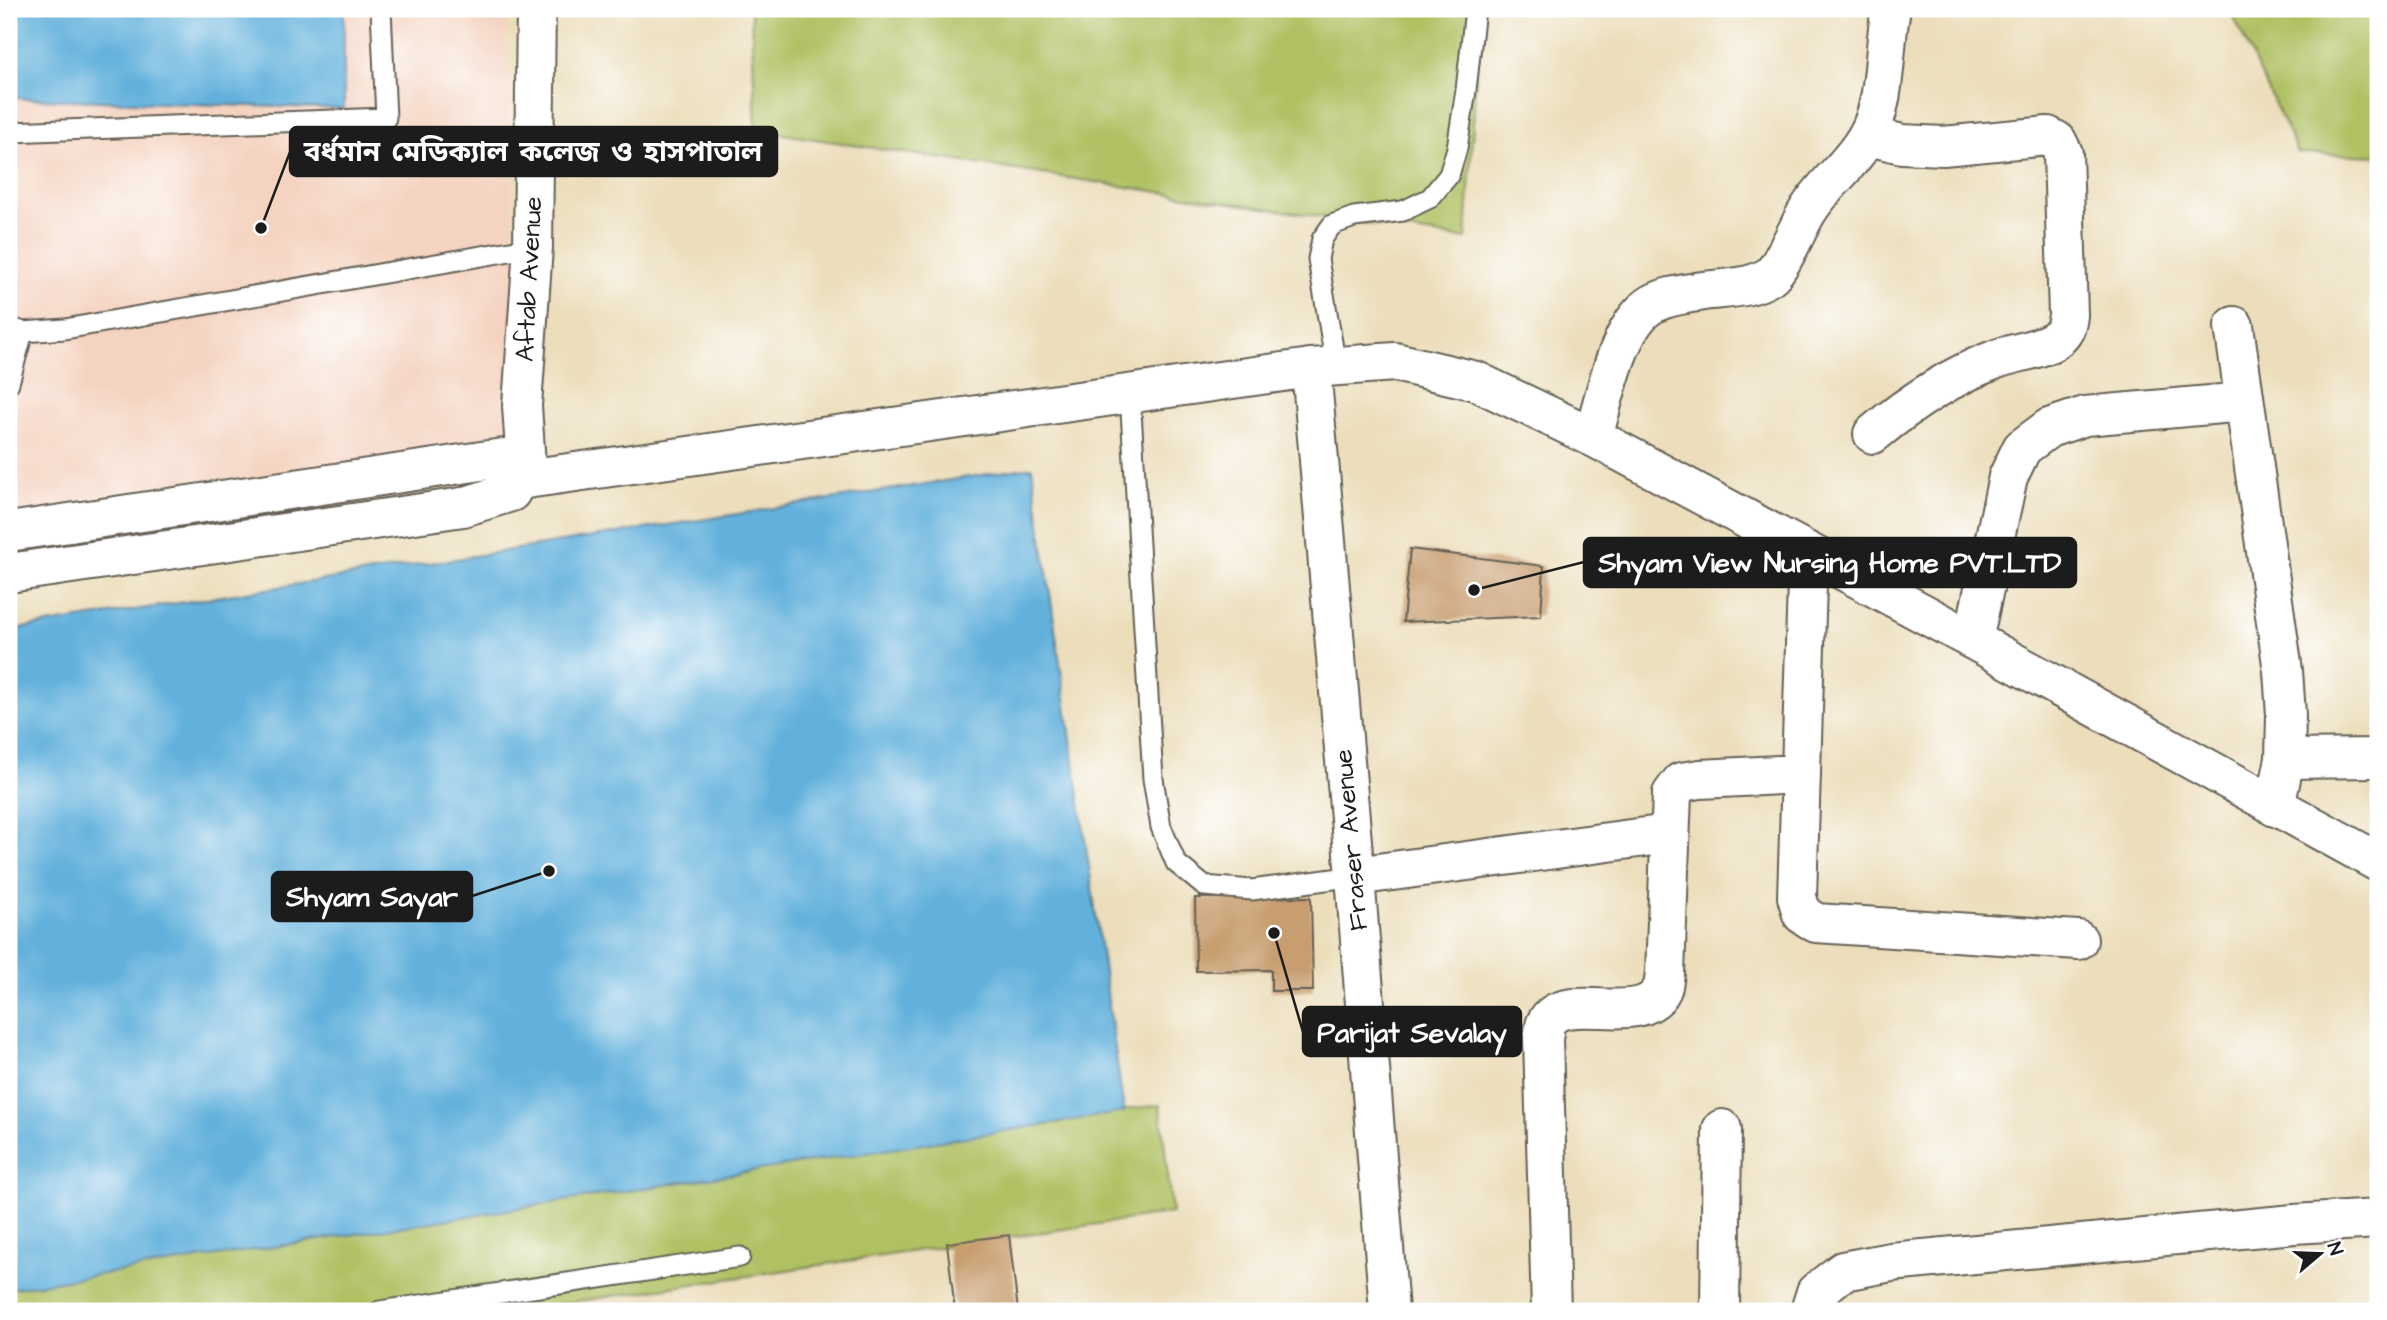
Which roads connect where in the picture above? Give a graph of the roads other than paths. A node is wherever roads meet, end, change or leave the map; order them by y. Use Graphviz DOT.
graph roads {
  1 [pos="382,9"];
  2 [pos="536,9"];
  3 [pos="1475,9"];
  4 [pos="1891,9"];
  5 [pos="9,132"];
  6 [pos="1868,136"];
  7 [pos="533,247"];
  8 [pos="2234,326"];
  9 [pos="16,329"];
  10 [pos="1324,367"];
  11 [pos="9,383"];
  12 [pos="1130,394"];
  13 [pos="2244,402"];
  14 [pos="1873,434"];
  15 [pos="1593,437"];
  16 [pos="523,472"];
  17 [pos="9,532"];
  18 [pos="1808,552"];
  19 [pos="9,573"];
  20 [pos="1973,640"];
  21 [pos="2378,758"];
  22 [pos="2285,759"];
  23 [pos="1801,774"];
  24 [pos="2276,807"];
  25 [pos="1668,834"];
  26 [pos="2378,862"];
  27 [pos="1355,876"];
  28 [pos="2078,940"];
  29 [pos="1722,1129"];
  30 [pos="2378,1219"];
  31 [pos="740,1257"];
  32 [pos="380,1311"];
  33 [pos="1389,1311"];
  34 [pos="1551,1311"];
  35 [pos="1720,1311"];
  36 [pos="1810,1311"];
  1 -- 5 [label="lane"];
  2 -- 7 [label="street, Aftab Avenue"];
  3 -- 10 [label="lane"];
  4 -- 6 [label="street"];
  6 -- 14 [label="street"];
  6 -- 15 [label="street"];
  7 -- 9 [label="lane"];
  7 -- 16 [label="street, Aftab Avenue"];
  8 -- 13 [label="street"];
  9 -- 11 [label="lane"];
  10 -- 12 [label="street"];
  10 -- 15 [label="street"];
  10 -- 27 [label="street, Fraser Avenue"];
  12 -- 16 [label="street"];
  12 -- 27 [label="lane"];
  13 -- 20 [label="street"];
  13 -- 22 [label="street"];
  15 -- 18 [label="street"];
  16 -- 17 [label="street"];
  16 -- 19 [label="street"];
  18 -- 20 [label="street"];
  18 -- 23 [label="street"];
  20 -- 24 [label="street"];
  21 -- 22 [label="street"];
  22 -- 24 [label="street"];
  23 -- 25 [label="street"];
  23 -- 28 [label="street"];
  24 -- 26 [label="street"];
  25 -- 27 [label="street"];
  25 -- 34 [label="street"];
  27 -- 33 [label="street, Fraser Avenue"];
  29 -- 35 [label="street"];
  30 -- 36 [label="street"];
  31 -- 32 [label="lane"];
}
